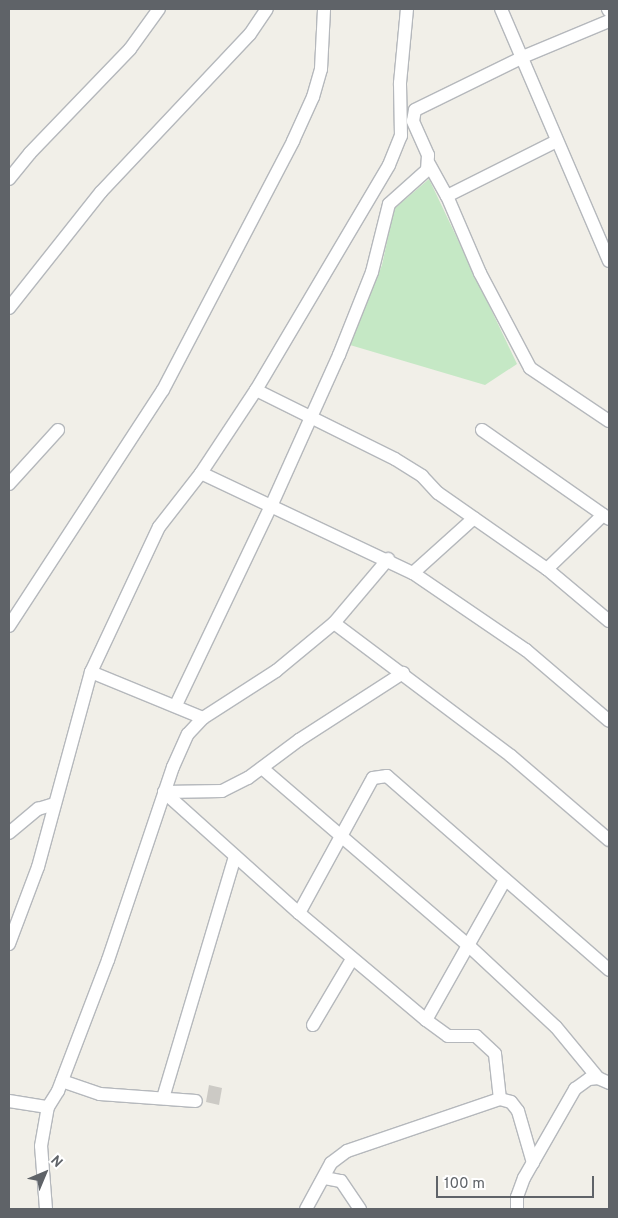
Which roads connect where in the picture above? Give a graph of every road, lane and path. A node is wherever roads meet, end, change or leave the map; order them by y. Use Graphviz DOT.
graph roads {
  1 [pos="159,9"];
  2 [pos="267,9"];
  3 [pos="324,9"];
  4 [pos="407,9"];
  5 [pos="501,9"];
  6 [pos="609,21"];
  7 [pos="521,58"];
  8 [pos="408,122"];
  9 [pos="557,141"];
  10 [pos="429,164"];
  11 [pos="9,179"];
  12 [pos="448,196"];
  13 [pos="609,260"];
  14 [pos="9,308"];
  15 [pos="256,390"];
  16 [pos="310,417"];
  17 [pos="609,421"];
  18 [pos="58,430"];
  19 [pos="482,430"];
  20 [pos="201,472"];
  21 [pos="9,484"];
  22 [pos="272,504"];
  23 [pos="606,517"];
  24 [pos="474,518"];
  25 [pos="388,559"];
  26 [pos="547,569"];
  27 [pos="413,573"];
  28 [pos="609,621"];
  29 [pos="334,623"];
  30 [pos="9,626"];
  31 [pos="91,672"];
  32 [pos="403,673"];
  33 [pos="176,705"];
  34 [pos="203,718"];
  35 [pos="609,721"];
  36 [pos="262,768"];
  37 [pos="164,792"];
  38 [pos="54,804"];
  39 [pos="9,833"];
  40 [pos="341,838"];
  41 [pos="609,840"];
  42 [pos="235,856"];
  43 [pos="505,880"];
  44 [pos="299,913"];
  45 [pos="9,944"];
  46 [pos="468,945"];
  47 [pos="352,959"];
  48 [pos="609,970"];
  49 [pos="426,1020"];
  50 [pos="313,1025"];
  51 [pos="603,1080"];
  52 [pos="62,1081"];
  53 [pos="163,1098"];
  54 [pos="500,1099"];
  55 [pos="9,1101"];
  56 [pos="196,1101"];
  57 [pos="48,1107"];
  58 [pos="533,1163"];
  59 [pos="325,1178"];
  60 [pos="46,1209"];
  61 [pos="306,1209"];
  62 [pos="360,1209"];
  63 [pos="517,1209"];
  1 -- 11 [label="street"];
  2 -- 14 [label="street"];
  3 -- 30 [label="street"];
  4 -- 8 [label="street"];
  5 -- 7 [label="street"];
  6 -- 7 [label="street"];
  7 -- 8 [label="street"];
  7 -- 9 [label="street"];
  8 -- 10 [label="street"];
  8 -- 15 [label="street"];
  9 -- 12 [label="street"];
  9 -- 13 [label="street"];
  10 -- 12 [label="street"];
  10 -- 16 [label="street"];
  12 -- 17 [label="street"];
  15 -- 16 [label="street"];
  15 -- 20 [label="street"];
  16 -- 22 [label="street"];
  16 -- 24 [label="street"];
  18 -- 21 [label="street"];
  19 -- 23 [label="street"];
  20 -- 22 [label="street"];
  20 -- 31 [label="street"];
  22 -- 25 [label="street"];
  22 -- 33 [label="street"];
  23 -- 26 [label="street"];
  24 -- 26 [label="street"];
  24 -- 27 [label="street"];
  25 -- 27 [label="street"];
  25 -- 29 [label="street"];
  26 -- 28 [label="street"];
  27 -- 35 [label="street"];
  29 -- 32 [label="street"];
  29 -- 34 [label="street"];
  31 -- 33 [label="street"];
  31 -- 38 [label="street"];
  32 -- 36 [label="street"];
  32 -- 41 [label="street"];
  33 -- 34 [label="street"];
  34 -- 37 [label="street"];
  36 -- 37 [label="street"];
  36 -- 40 [label="street"];
  37 -- 42 [label="street"];
  37 -- 52 [label="street"];
  38 -- 39 [label="street"];
  38 -- 45 [label="street"];
  40 -- 43 [label="street"];
  40 -- 44 [label="street"];
  40 -- 46 [label="street"];
  42 -- 44 [label="street"];
  42 -- 53 [label="street"];
  43 -- 46 [label="street"];
  43 -- 48 [label="street"];
  44 -- 47 [label="street"];
  46 -- 49 [label="street"];
  46 -- 51 [label="street"];
  47 -- 49 [label="street"];
  47 -- 50 [label="street"];
  49 -- 54 [label="street"];
  51 -- 58 [label="street"];
  52 -- 53 [label="street"];
  52 -- 57 [label="street"];
  53 -- 56 [label="street"];
  54 -- 58 [label="street"];
  54 -- 59 [label="street"];
  55 -- 57 [label="street"];
  57 -- 60 [label="street"];
  58 -- 63 [label="street"];
  59 -- 61 [label="street"];
  59 -- 62 [label="street"];
}
